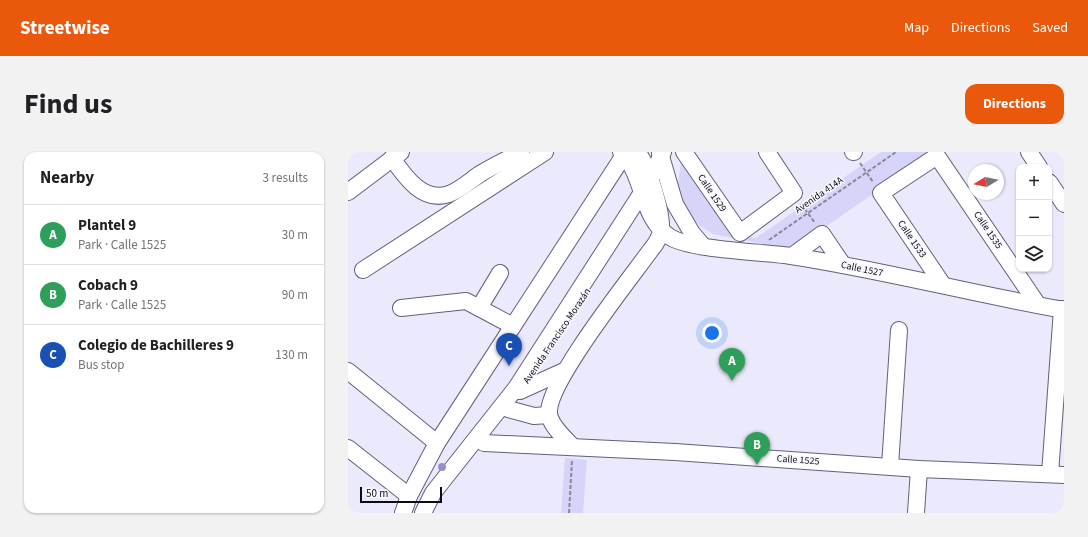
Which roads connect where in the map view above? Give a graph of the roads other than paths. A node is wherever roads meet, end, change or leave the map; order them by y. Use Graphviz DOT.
graph roads {
  1 [pos="521,152"];
  2 [pos="545,152"];
  3 [pos="684,152"];
  4 [pos="767,152"];
  5 [pos="1029,152"];
  6 [pos="628,154"];
  7 [pos="396,155"];
  8 [pos="664,156"];
  9 [pos="1037,164"];
  10 [pos="1052,186"];
  11 [pos="647,191"];
  12 [pos="348,192"];
  13 [pos="881,193"];
  14 [pos="1064,204"];
  15 [pos="661,230"];
  16 [pos="703,246"];
  17 [pos="792,256"];
  18 [pos="843,265"];
  19 [pos="363,270"];
  20 [pos="500,273"];
  21 [pos="943,285"];
  22 [pos="1038,305"];
  23 [pos="401,308"];
  24 [pos="479,308"];
  25 [pos="1063,310"];
  26 [pos="513,326"];
  27 [pos="899,330"];
  28 [pos="1062,338"];
  29 [pos="348,371"];
  30 [pos="564,372"];
  31 [pos="520,391"];
  32 [pos="508,409"];
  33 [pos="549,415"];
  34 [pos="437,443"];
  35 [pos="484,443"];
  36 [pos="573,447"];
  37 [pos="348,448"];
  38 [pos="890,466"];
  39 [pos="1057,467"];
  40 [pos="919,469"];
  41 [pos="408,496"];
  42 [pos="403,513"];
  43 [pos="412,513"];
  44 [pos="423,513"];
  45 [pos="432,513"];
  46 [pos="916,513"];
  1 -- 7 [label="street"];
  2 -- 19 [label="street"];
  3 -- 4 [label="street, Calle 1529"];
  5 -- 9 [label="street"];
  6 -- 11 [label="street, Calle 1527"];
  6 -- 26 [label="street"];
  6 -- 43 [label="street"];
  7 -- 12 [label="street"];
  8 -- 11 [label="street, Avenida Francisco Morazán"];
  8 -- 16 [label="street"];
  10 -- 14 [label="street"];
  11 -- 15 [label="street, Calle 1527"];
  11 -- 31 [label="street, Avenida Francisco Morazán"];
  11 -- 44 [label="street"];
  13 -- 21 [label="street, Calle 1533"];
  13 -- 22 [label="street, Calle 1535"];
  15 -- 16 [label="street, Calle 1527"];
  15 -- 30 [label="street"];
  16 -- 17 [label="street, Calle 1527"];
  17 -- 18 [label="street, Calle 1527"];
  17 -- 18 [label="street"];
  18 -- 21 [label="street, Calle 1527"];
  20 -- 24 [label="street"];
  21 -- 22 [label="street, Calle 1527"];
  22 -- 25 [label="street, Calle 1527"];
  23 -- 24 [label="street"];
  24 -- 26 [label="street"];
  25 -- 28 [label="street"];
  26 -- 34 [label="street"];
  27 -- 38 [label="street"];
  28 -- 39 [label="street"];
  29 -- 34 [label="street"];
  30 -- 31 [label="street"];
  30 -- 33 [label="street"];
  31 -- 32 [label="street, Avenida Francisco Morazán"];
  32 -- 33 [label="street"];
  32 -- 35 [label="street, Avenida Francisco Morazán"];
  33 -- 36 [label="street"];
  34 -- 41 [label="street"];
  35 -- 36 [label="street, Calle 1525"];
  35 -- 45 [label="street, Avenida Francisco Morazán"];
  36 -- 38 [label="street, Calle 1525"];
  37 -- 41 [label="street"];
  38 -- 40 [label="street, Calle 1525"];
  39 -- 40 [label="street, Calle 1525"];
  40 -- 46 [label="street"];
  41 -- 42 [label="street"];
}
